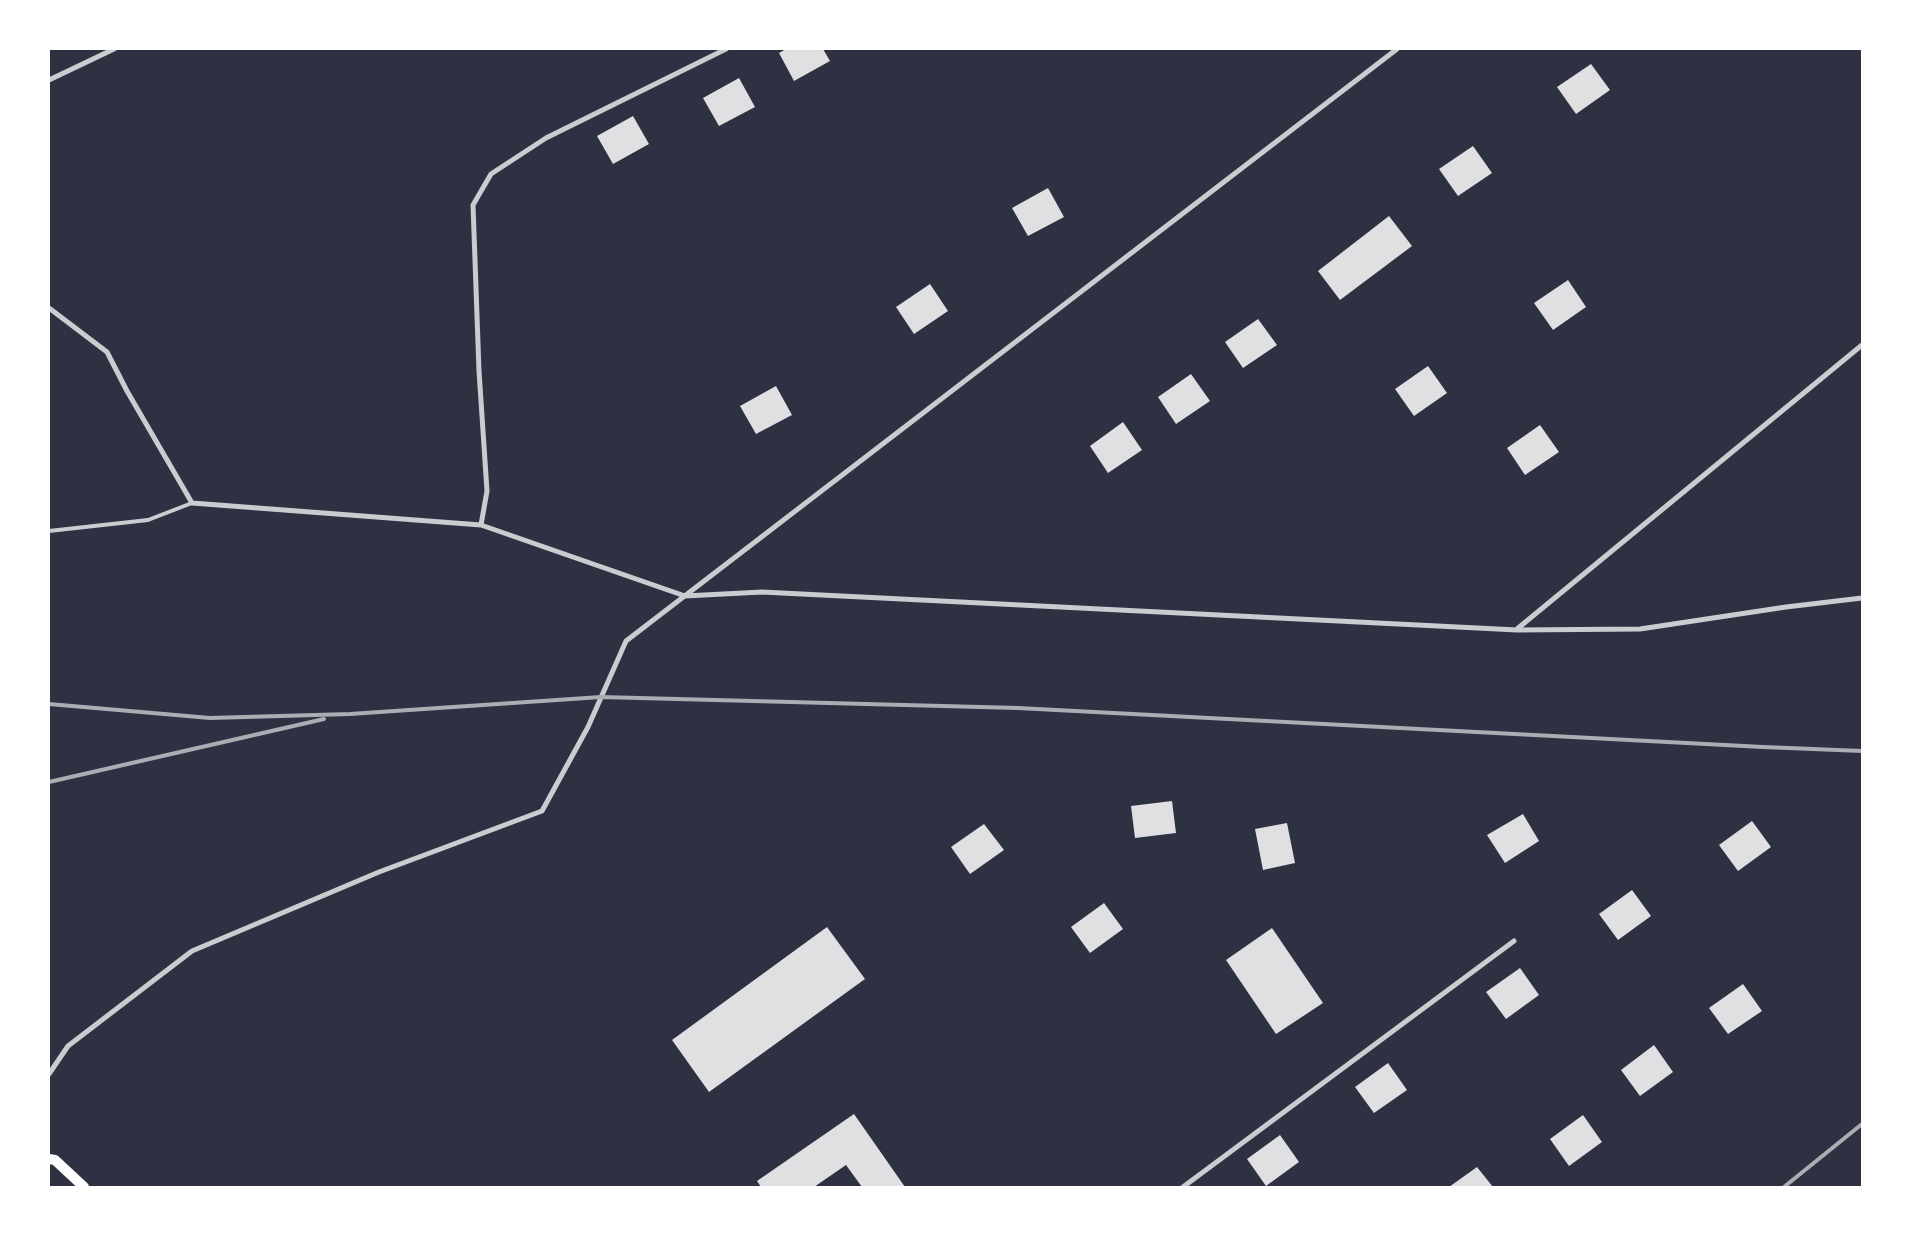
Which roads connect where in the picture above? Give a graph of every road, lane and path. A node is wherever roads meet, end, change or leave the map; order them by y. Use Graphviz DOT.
graph roads {
  1 [pos="114,49"];
  2 [pos="726,49"];
  3 [pos="1397,49"];
  4 [pos="49,80"];
  5 [pos="49,308"];
  6 [pos="1862,345"];
  7 [pos="192,503"];
  8 [pos="481,525"];
  9 [pos="49,531"];
  10 [pos="685,596"];
  11 [pos="1862,598"];
  12 [pos="1517,630"];
  13 [pos="1514,940"];
  14 [pos="49,1074"];
  15 [pos="49,1159"];
  16 [pos="84,1187"];
  17 [pos="1183,1187"];
  1 -- 4 [label="street"];
  2 -- 8 [label="street"];
  3 -- 10 [label="street"];
  5 -- 7 [label="street"];
  6 -- 12 [label="street"];
  7 -- 8 [label="street"];
  7 -- 9 [label="lane"];
  8 -- 10 [label="street"];
  10 -- 12 [label="street"];
  10 -- 14 [label="street"];
  11 -- 12 [label="street"];
  13 -- 17 [label="street"];
  15 -- 16 [label="main road"];
}
